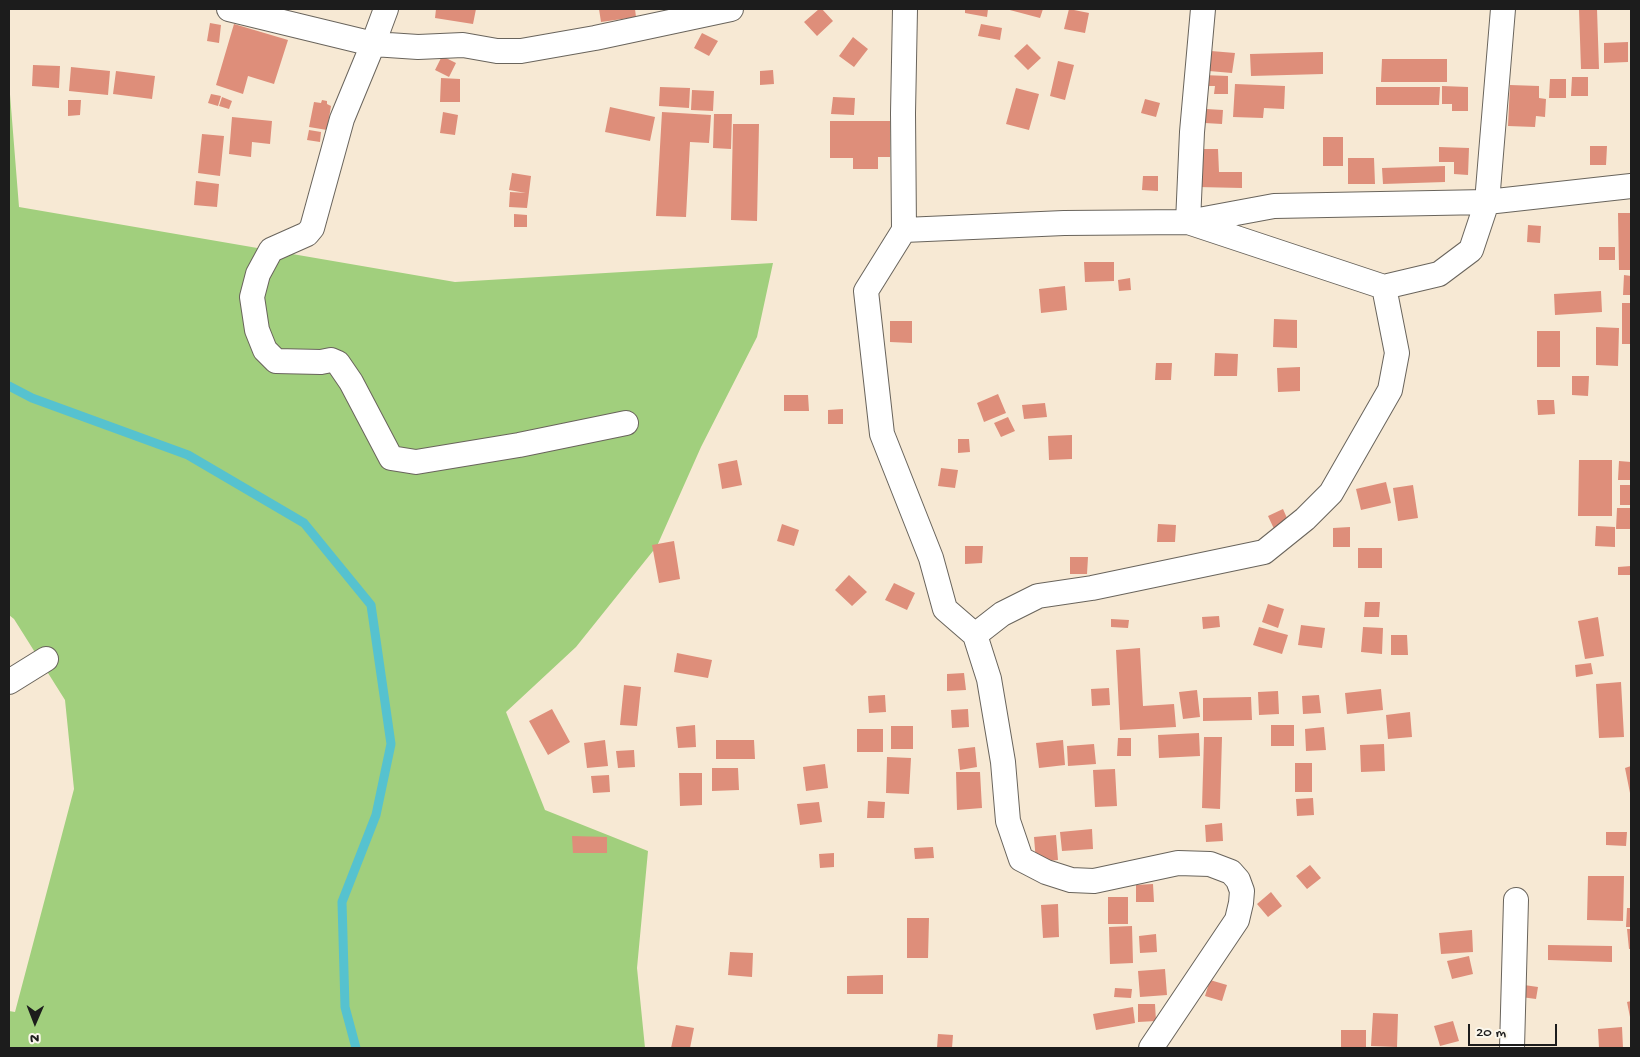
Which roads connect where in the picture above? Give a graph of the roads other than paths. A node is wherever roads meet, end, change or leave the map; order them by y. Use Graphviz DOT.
graph roads {
  1 [pos="229,9"];
  2 [pos="386,9"];
  3 [pos="731,9"];
  4 [pos="905,9"];
  5 [pos="1203,9"];
  6 [pos="1503,9"];
  7 [pos="374,44"];
  8 [pos="1631,186"];
  9 [pos="1487,202"];
  10 [pos="1188,222"];
  11 [pos="904,230"];
  12 [pos="1384,287"];
  13 [pos="626,423"];
  14 [pos="975,635"];
  15 [pos="46,659"];
  16 [pos="9,682"];
  17 [pos="1516,900"];
  18 [pos="1151,1048"];
  19 [pos="1512,1048"];
  1 -- 7 [label="street"];
  2 -- 7 [label="street"];
  3 -- 7 [label="street"];
  4 -- 11 [label="street"];
  5 -- 10 [label="street"];
  6 -- 9 [label="street"];
  7 -- 13 [label="street"];
  8 -- 9 [label="street"];
  9 -- 10 [label="street"];
  9 -- 12 [label="street"];
  10 -- 11 [label="street"];
  10 -- 12 [label="street"];
  11 -- 14 [label="street"];
  12 -- 14 [label="street"];
  14 -- 18 [label="street"];
  15 -- 16 [label="street"];
  17 -- 19 [label="street"];
}
